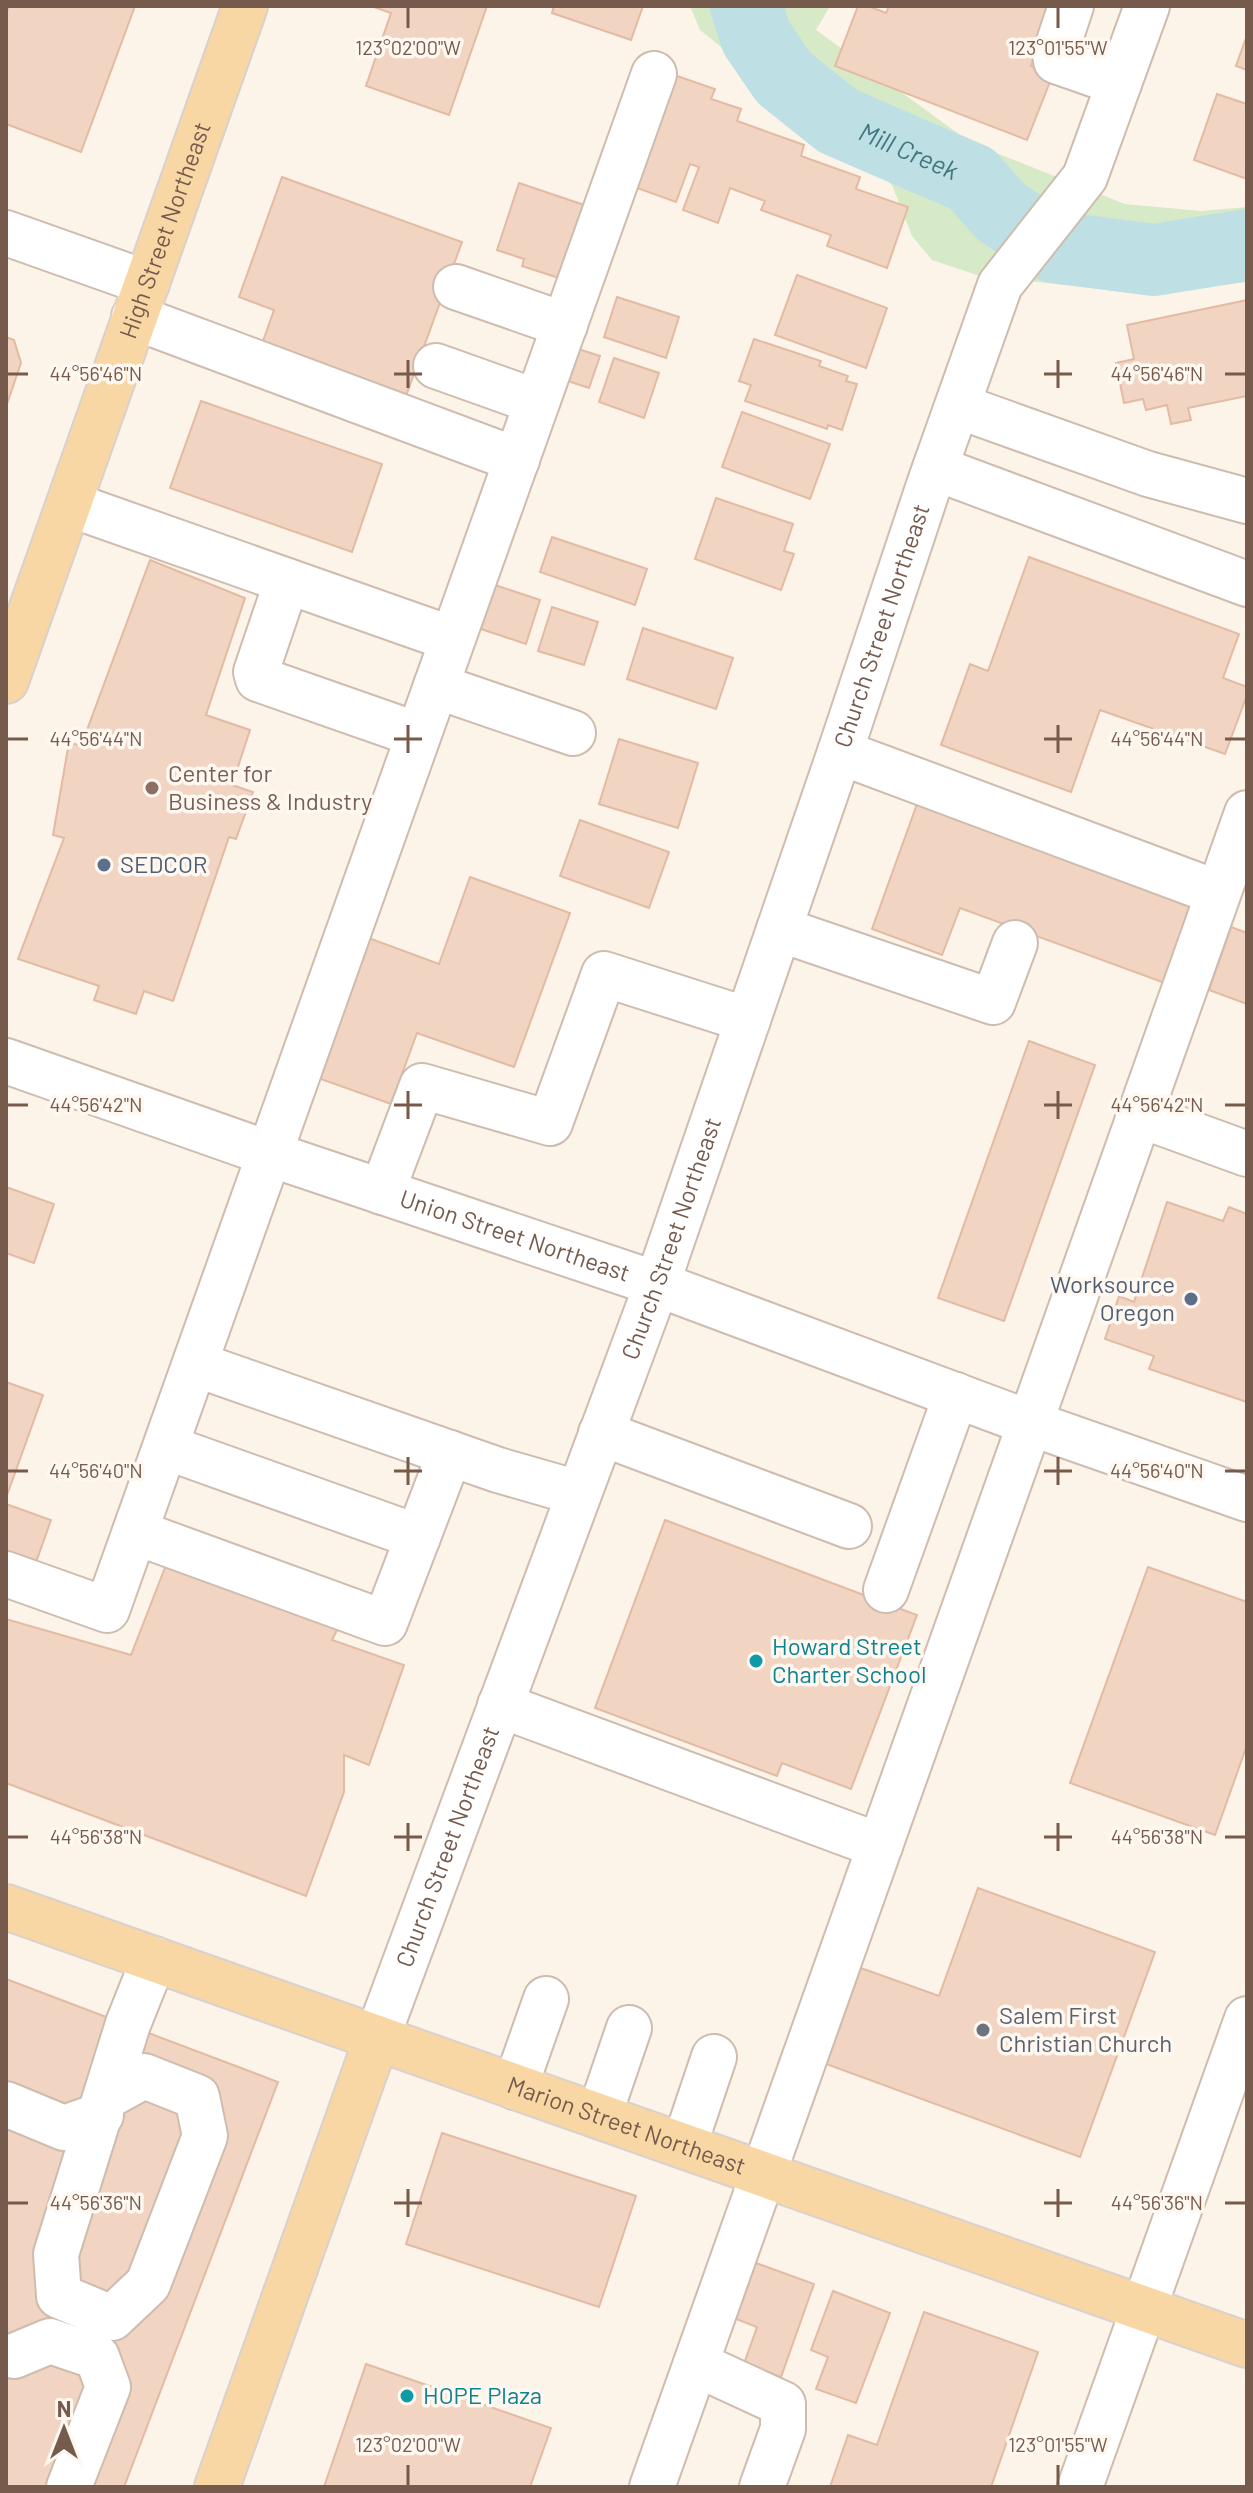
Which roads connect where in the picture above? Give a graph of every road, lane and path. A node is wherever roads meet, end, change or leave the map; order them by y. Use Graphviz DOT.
graph roads {
  1 [pos="245,6"];
  2 [pos="1071,6"];
  3 [pos="1147,6"];
  4 [pos="654,74"];
  5 [pos="1119,83"];
  6 [pos="6,233"];
  7 [pos="456,287"];
  8 [pos="141,300"];
  9 [pos="565,325"];
  10 [pos="436,366"];
  11 [pos="537,402"];
  12 [pos="958,406"];
  13 [pos="517,460"];
  14 [pos="935,468"];
  15 [pos="1247,501"];
  16 [pos="69,504"];
  17 [pos="287,581"];
  18 [pos="1247,584"];
  19 [pos="17,615"];
  20 [pos="452,639"];
  21 [pos="6,681"];
  22 [pos="436,686"];
  23 [pos="573,733"];
  24 [pos="418,735"];
  25 [pos="840,752"];
  26 [pos="1247,813"];
  27 [pos="1229,889"];
  28 [pos="779,929"];
  29 [pos="1015,943"];
  30 [pos="748,1020"];
  31 [pos="6,1061"];
  32 [pos="1140,1115"];
  33 [pos="270,1154"];
  34 [pos="1247,1154"];
  35 [pos="382,1192"];
  36 [pos="657,1284"];
  37 [pos="195,1364"];
  38 [pos="956,1395"];
  39 [pos="1030,1423"];
  40 [pos="601,1433"];
  41 [pos="166,1447"];
  42 [pos="450,1453"];
  43 [pos="578,1493"];
  44 [pos="1247,1499"];
  45 [pos="849,1526"];
  46 [pos="135,1532"];
  47 [pos="418,1537"];
  48 [pos="6,1574"];
  49 [pos="886,1590"];
  50 [pos="500,1705"];
  51 [pos="880,1846"];
  52 [pos="6,1907"];
  53 [pos="154,1959"];
  54 [pos="546,1999"];
  55 [pos="1247,2019"];
  56 [pos="629,2028"];
  57 [pos="377,2038"];
  58 [pos="714,2057"];
  59 [pos="515,2087"];
  60 [pos="6,2104"];
  61 [pos="103,2106"];
  62 [pos="599,2116"];
  63 [pos="684,2146"];
  64 [pos="763,2174"];
  65 [pos="56,2254"];
  66 [pos="148,2284"];
  67 [pos="1143,2309"];
  68 [pos="1247,2345"];
  69 [pos="696,2364"];
  70 [pos="10,2365"];
  71 [pos="108,2387"];
  72 [pos="69,2487"];
  73 [pos="217,2487"];
  74 [pos="652,2487"];
  75 [pos="762,2487"];
  76 [pos="1080,2487"];
  1 -- 8 [label="main road, High Street Northeast"];
  2 -- 5 [label="street"];
  3 -- 5 [label="street, Church Street Northeast"];
  4 -- 9 [label="street"];
  5 -- 12 [label="street, Church Street Northeast"];
  6 -- 8 [label="street"];
  7 -- 9 [label="street"];
  8 -- 13 [label="street"];
  8 -- 16 [label="main road, High Street Northeast"];
  9 -- 11 [label="street"];
  10 -- 11 [label="street"];
  11 -- 13 [label="street"];
  12 -- 14 [label="street, Church Street Northeast"];
  12 -- 15 [label="street"];
  13 -- 20 [label="street"];
  14 -- 18 [label="street"];
  14 -- 25 [label="street, Church Street Northeast"];
  16 -- 17 [label="street"];
  16 -- 19 [label="main road, High Street Northeast"];
  17 -- 20 [label="street"];
  17 -- 24 [label="street"];
  19 -- 21 [label="main road, High Street Northeast"];
  20 -- 22 [label="street"];
  22 -- 23 [label="street"];
  22 -- 24 [label="street"];
  24 -- 33 [label="street"];
  25 -- 27 [label="street"];
  25 -- 28 [label="street, Church Street Northeast"];
  26 -- 27 [label="street"];
  27 -- 32 [label="street"];
  28 -- 29 [label="street"];
  28 -- 30 [label="street, Church Street Northeast"];
  30 -- 35 [label="street"];
  30 -- 36 [label="street, Church Street Northeast"];
  31 -- 33 [label="street, Union Street Northeast"];
  32 -- 34 [label="street"];
  32 -- 39 [label="street"];
  33 -- 35 [label="street, Union Street Northeast"];
  33 -- 37 [label="street"];
  35 -- 36 [label="street, Union Street Northeast"];
  36 -- 38 [label="street, Union Street Northeast"];
  36 -- 40 [label="street, Church Street Northeast"];
  37 -- 41 [label="street"];
  37 -- 42 [label="street"];
  38 -- 39 [label="street, Union Street Northeast"];
  38 -- 49 [label="street"];
  39 -- 44 [label="street, Union Street Northeast"];
  39 -- 51 [label="street"];
  40 -- 43 [label="street, Church Street Northeast"];
  40 -- 45 [label="street"];
  41 -- 46 [label="street"];
  41 -- 47 [label="street"];
  42 -- 43 [label="street"];
  42 -- 47 [label="street"];
  43 -- 50 [label="street, Church Street Northeast"];
  46 -- 47 [label="street"];
  46 -- 48 [label="street"];
  50 -- 51 [label="street"];
  50 -- 57 [label="street, Church Street Northeast"];
  51 -- 64 [label="street"];
  52 -- 53 [label="main road, Marion Street Northeast"];
  53 -- 57 [label="main road, Marion Street Northeast"];
  53 -- 61 [label="street"];
  54 -- 59 [label="street"];
  55 -- 67 [label="street"];
  56 -- 62 [label="street"];
  57 -- 59 [label="main road, Marion Street Northeast"];
  57 -- 73 [label="main road, Church Street Northeast"];
  58 -- 63 [label="street"];
  59 -- 62 [label="main road, Marion Street Northeast"];
  60 -- 61 [label="street"];
  61 -- 65 [label="street"];
  61 -- 66 [label="street"];
  62 -- 63 [label="main road, Marion Street Northeast"];
  63 -- 64 [label="main road, Marion Street Northeast"];
  64 -- 67 [label="main road, Marion Street Northeast"];
  64 -- 69 [label="street"];
  65 -- 66 [label="street"];
  65 -- 70 [label="street"];
  66 -- 71 [label="street"];
  67 -- 68 [label="main road, Marion Street Northeast"];
  67 -- 76 [label="street"];
  69 -- 74 [label="street"];
  69 -- 75 [label="street"];
  70 -- 71 [label="street"];
  71 -- 72 [label="street"];
}
